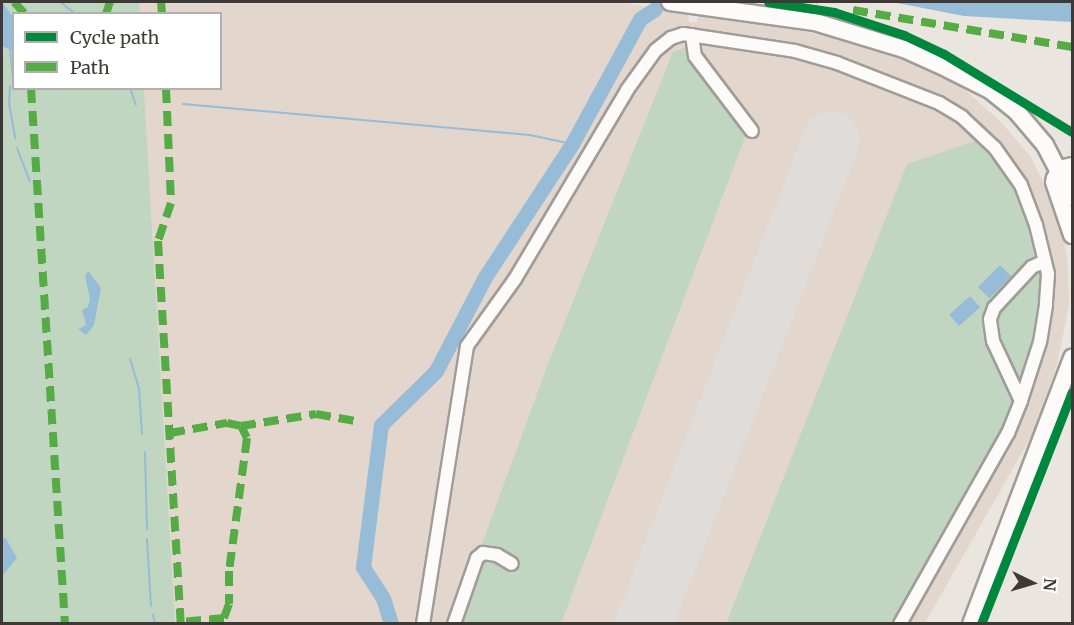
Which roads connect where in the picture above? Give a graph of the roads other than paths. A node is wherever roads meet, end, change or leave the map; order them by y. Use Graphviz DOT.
graph roads {
  1 [pos="670,2"];
  2 [pos="692,35"];
  3 [pos="752,131"];
  4 [pos="1064,172"];
  5 [pos="1072,197"];
  6 [pos="1072,235"];
  7 [pos="1045,261"];
  8 [pos="1072,357"];
  9 [pos="1021,401"];
  10 [pos="512,564"];
  11 [pos="423,624"];
  12 [pos="454,624"];
  13 [pos="900,624"];
  14 [pos="971,624"];
  1 -- 4 [label="main road"];
  2 -- 3 [label="lane"];
  2 -- 7 [label="lane"];
  2 -- 11 [label="lane"];
  4 -- 5 [label="main road"];
  4 -- 6 [label="main road"];
  7 -- 9 [label="lane"];
  7 -- 9 [label="lane"];
  8 -- 14 [label="main road"];
  9 -- 13 [label="lane"];
  10 -- 12 [label="lane"];
}
